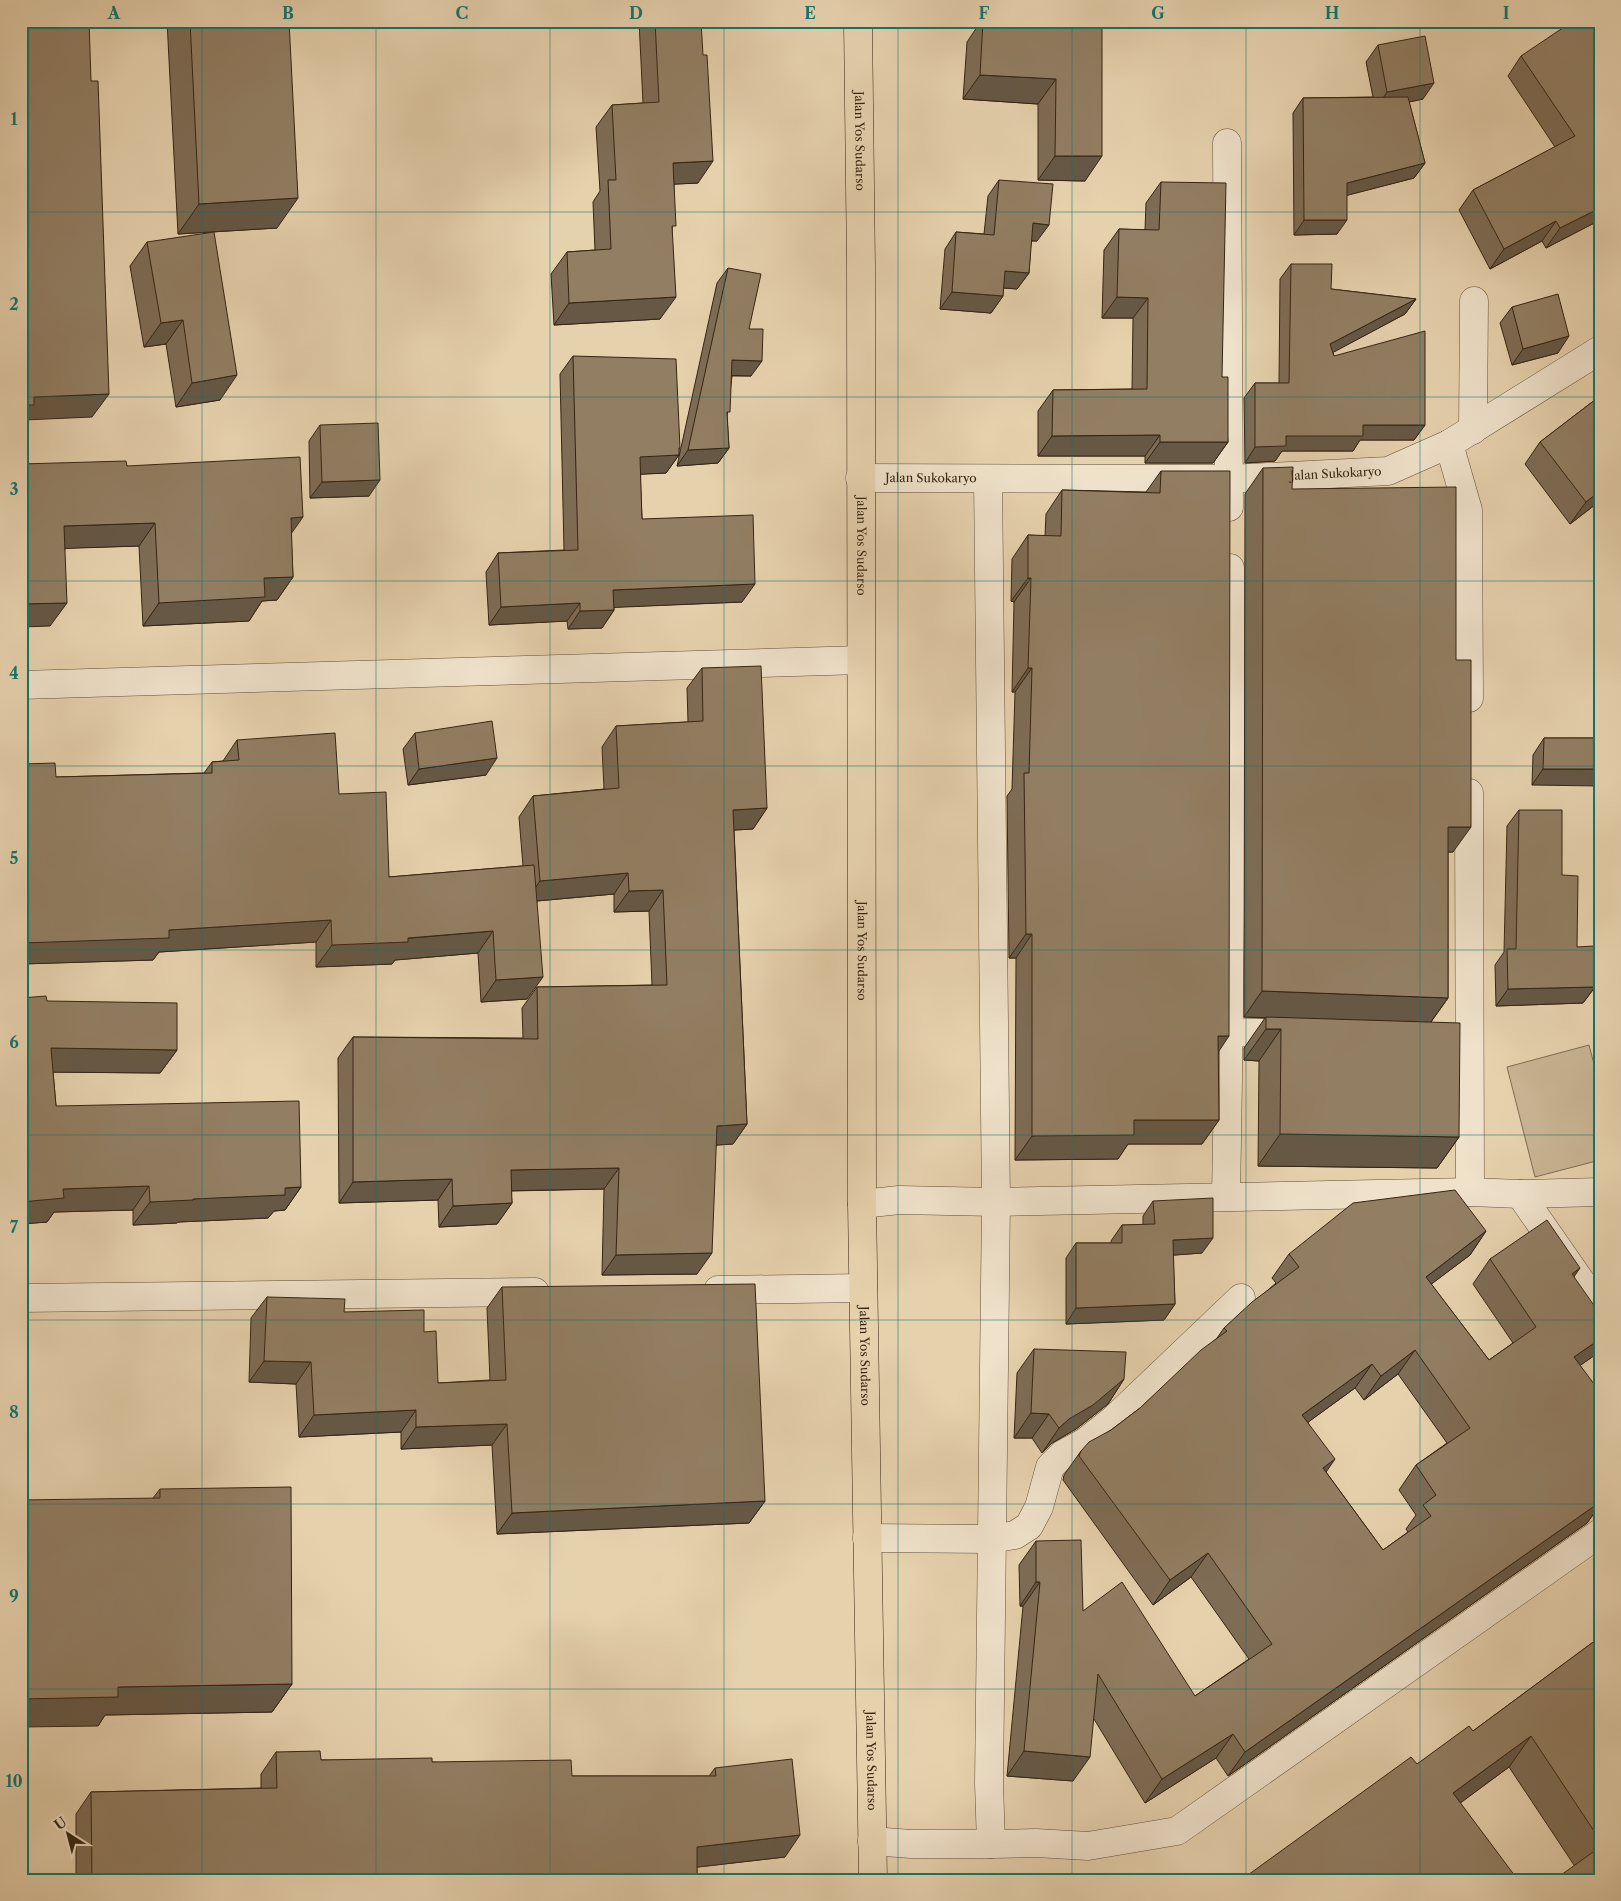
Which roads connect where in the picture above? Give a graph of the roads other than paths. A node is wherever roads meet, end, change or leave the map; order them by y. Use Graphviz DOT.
graph roads {
  1 [pos="858,21"];
  2 [pos="1227,143"];
  3 [pos="1474,301"];
  4 [pos="1600,350"];
  5 [pos="1474,430"];
  6 [pos="1449,444"];
  7 [pos="860,478"];
  8 [pos="988,479"];
  9 [pos="1229,479"];
  10 [pos="860,660"];
  11 [pos="21,685"];
  12 [pos="1469,726"];
  13 [pos="1469,765"];
  14 [pos="1229,1032"];
  15 [pos="1316,1035"];
  16 [pos="1440,1039"];
  17 [pos="1469,1040"];
  18 [pos="1470,1192"];
  19 [pos="1600,1192"];
  20 [pos="1520,1194"];
  21 [pos="1226,1196"];
  22 [pos="996,1202"];
  23 [pos="862,1204"];
  24 [pos="863,1288"];
  25 [pos="695,1290"];
  26 [pos="556,1292"];
  27 [pos="21,1298"];
  28 [pos="1241,1298"];
  29 [pos="1600,1309"];
  30 [pos="1600,1533"];
  31 [pos="867,1538"];
  32 [pos="991,1539"];
  33 [pos="872,1841"];
  34 [pos="991,1844"];
  35 [pos="873,1880"];
  1 -- 7 [label="highway, Jalan Yos Sudarso"];
  2 -- 9 [label="street"];
  3 -- 5 [label="street"];
  4 -- 5 [label="street, Jalan Sukokaryo"];
  5 -- 6 [label="street, Jalan Sukokaryo"];
  6 -- 9 [label="street, Jalan Sukokaryo"];
  6 -- 12 [label="street"];
  7 -- 8 [label="street, Jalan Sukokaryo"];
  7 -- 10 [label="highway, Jalan Yos Sudarso"];
  8 -- 9 [label="street, Jalan Sukokaryo"];
  8 -- 22 [label="street"];
  9 -- 14 [label="street"];
  10 -- 11 [label="street"];
  10 -- 23 [label="highway, Jalan Yos Sudarso"];
  13 -- 17 [label="street"];
  14 -- 15 [label="street"];
  14 -- 21 [label="street"];
  16 -- 17 [label="street"];
  17 -- 18 [label="street"];
  18 -- 20 [label="street"];
  18 -- 21 [label="street"];
  19 -- 20 [label="street"];
  20 -- 29 [label="street"];
  21 -- 22 [label="street"];
  22 -- 23 [label="street"];
  22 -- 32 [label="street"];
  23 -- 24 [label="highway, Jalan Yos Sudarso"];
  24 -- 25 [label="street"];
  24 -- 31 [label="highway, Jalan Yos Sudarso"];
  26 -- 27 [label="street"];
  28 -- 32 [label="street"];
  30 -- 34 [label="street"];
  31 -- 32 [label="street"];
  31 -- 33 [label="highway, Jalan Yos Sudarso"];
  32 -- 34 [label="street"];
  33 -- 34 [label="street"];
  33 -- 35 [label="highway, Jalan Yos Sudarso"];
}
